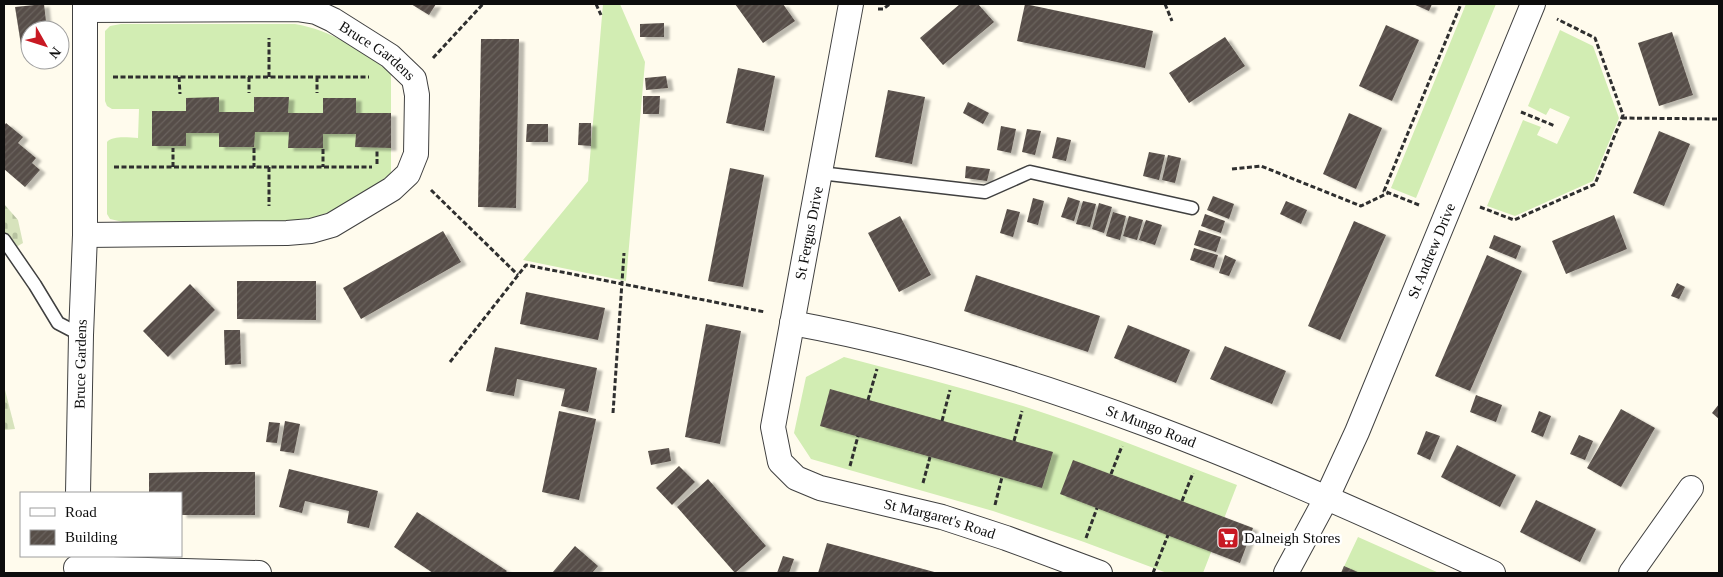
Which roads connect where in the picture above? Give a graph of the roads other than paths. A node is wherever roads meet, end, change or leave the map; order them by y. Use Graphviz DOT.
graph roads {
  1 [pos="851,4"];
  2 [pos="1533,4"];
  3 [pos="85,7"];
  4 [pos="820,173"];
  5 [pos="1192,208"];
  6 [pos="86,235"];
  7 [pos="4,240"];
  8 [pos="792,320"];
  9 [pos="80,335"];
  10 [pos="780,462"];
  11 [pos="1691,488"];
  12 [pos="78,492"];
  13 [pos="1327,497"];
  14 [pos="76,566"];
  15 [pos="259,573"];
  16 [pos="1100,573"];
  17 [pos="1286,573"];
  18 [pos="1493,573"];
  19 [pos="1631,573"];
  1 -- 4 [label="street, St Fergus Drive"];
  2 -- 13 [label="street, St Andrew Drive"];
  3 -- 6 [label="street, Bruce Gardens"];
  3 -- 6 [label="street, Bruce Gardens"];
  4 -- 5 [label="lane"];
  4 -- 8 [label="street, St Fergus Drive"];
  6 -- 9 [label="street, Bruce Gardens"];
  7 -- 9 [label="lane"];
  8 -- 10 [label="street, St Fergus Drive"];
  8 -- 13 [label="street, St Mungo Road"];
  9 -- 12 [label="street, Bruce Gardens"];
  10 -- 16 [label="street, St Margaret's Road"];
  11 -- 19 [label="street"];
  13 -- 17 [label="street, St Andrew Drive"];
  13 -- 18 [label="street, St Mungo Road"];
  14 -- 15 [label="street"];
}
